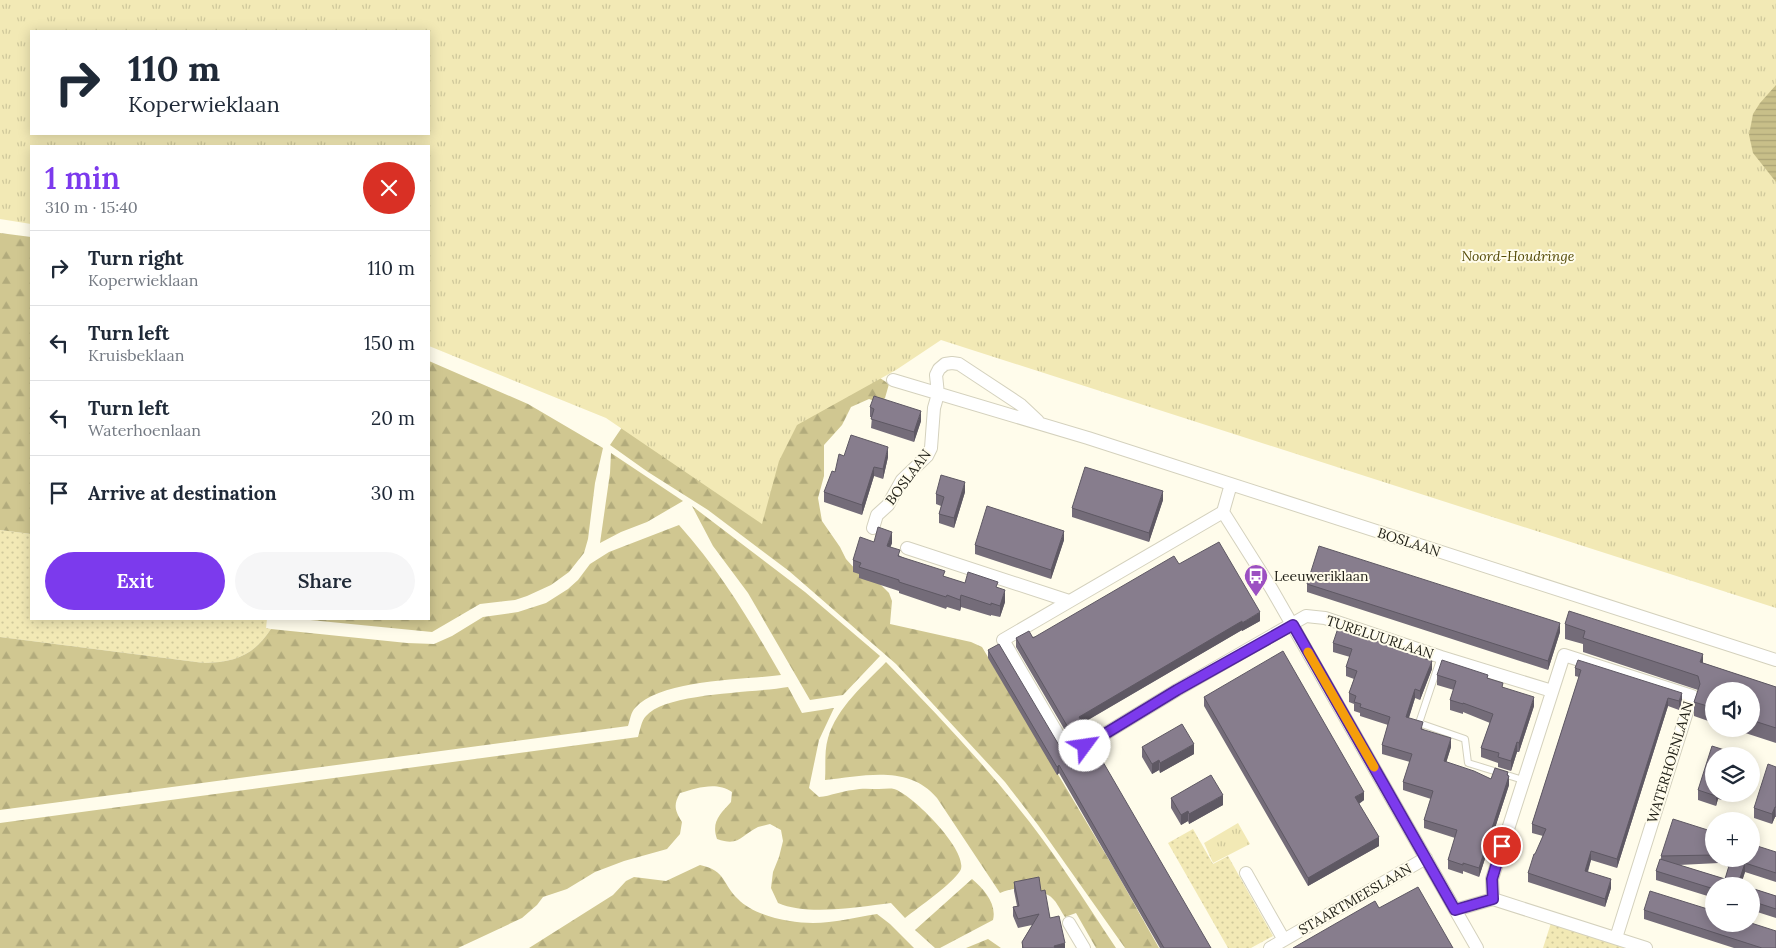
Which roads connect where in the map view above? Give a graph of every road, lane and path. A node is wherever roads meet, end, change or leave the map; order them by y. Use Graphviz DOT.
graph roads {
  1 [pos="892,380"];
  2 [pos="938,394"];
  3 [pos="1042,424"];
  4 [pos="1231,484"];
  5 [pos="1223,512"];
  6 [pos="873,528"];
  7 [pos="907,548"];
  8 [pos="1069,601"];
  9 [pos="1293,625"];
  10 [pos="1441,657"];
  11 [pos="1776,660"];
  12 [pos="1552,691"];
  13 [pos="1523,780"];
  14 [pos="1426,858"];
  15 [pos="1246,873"];
  16 [pos="1493,899"];
  17 [pos="1455,910"];
  18 [pos="1069,922"];
  19 [pos="1616,938"];
  20 [pos="1284,940"];
  21 [pos="1084,948"];
  22 [pos="1270,948"];
  23 [pos="1477,948"];
  24 [pos="1646,948"];
  1 -- 2 [label="street, BOSLAAN"];
  2 -- 3 [label="street, BOSLAAN"];
  2 -- 3 [label="street, BOSLAAN"];
  2 -- 6 [label="street, BOSLAAN"];
  3 -- 4 [label="street, BOSLAAN"];
  4 -- 5 [label="street"];
  4 -- 11 [label="street, BOSLAAN"];
  5 -- 8 [label="street"];
  5 -- 9 [label="street"];
  7 -- 8 [label="street"];
  8 -- 9 [label="street"];
  9 -- 10 [label="street, TURELUURLAAN"];
  9 -- 14 [label="street"];
  10 -- 12 [label="street, TURELUURLAAN"];
  10 -- 13 [label="lane, TURELUURLAAN"];
  12 -- 13 [label="street, WATERHOENLAAN"];
  12 -- 19 [label="street, WATERHOENLAAN"];
  13 -- 16 [label="street, WATERHOENLAAN"];
  14 -- 17 [label="street"];
  14 -- 20 [label="street, STAARTMEESLAAN"];
  15 -- 20 [label="street"];
  16 -- 17 [label="street"];
  16 -- 19 [label="street"];
  17 -- 23 [label="street"];
  18 -- 21 [label="street"];
  19 -- 24 [label="street"];
  20 -- 22 [label="street, STAARTMEESLAAN"];
}
